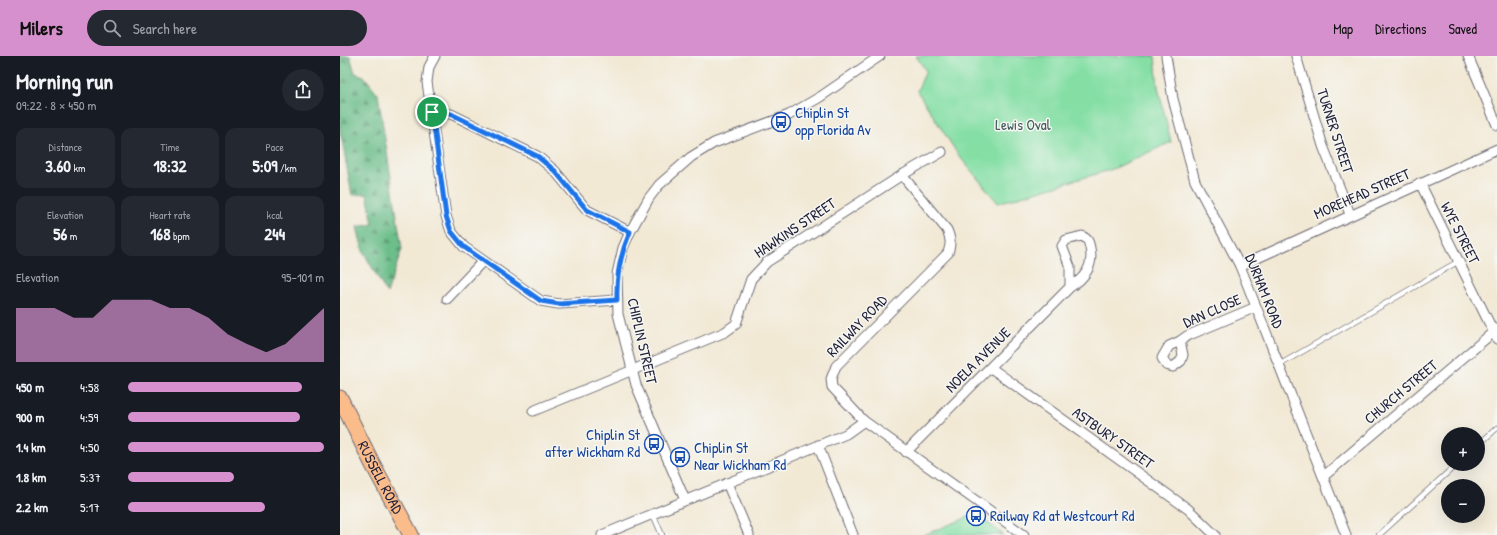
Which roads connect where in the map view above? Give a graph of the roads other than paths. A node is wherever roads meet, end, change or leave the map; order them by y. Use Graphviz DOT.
graph roads {
  1 [pos="435,56"];
  2 [pos="880,56"];
  3 [pos="1166,56"];
  4 [pos="1296,56"];
  5 [pos="1468,56"];
  6 [pos="432,112"];
  7 [pos="1497,125"];
  8 [pos="1497,149"];
  9 [pos="942,152"];
  10 [pos="902,175"];
  11 [pos="1420,183"];
  12 [pos="1350,214"];
  13 [pos="630,232"];
  14 [pos="484,261"];
  15 [pos="1459,261"];
  16 [pos="1240,266"];
  17 [pos="1070,287"];
  18 [pos="447,299"];
  19 [pos="617,300"];
  20 [pos="1256,307"];
  21 [pos="1496,333"];
  22 [pos="1180,341"];
  23 [pos="1278,366"];
  24 [pos="991,368"];
  25 [pos="632,370"];
  26 [pos="340,398"];
  27 [pos="533,411"];
  28 [pos="864,421"];
  29 [pos="1497,428"];
  30 [pos="1485,439"];
  31 [pos="818,445"];
  32 [pos="906,452"];
  33 [pos="1449,471"];
  34 [pos="1324,476"];
  35 [pos="727,483"];
  36 [pos="685,500"];
  37 [pos="653,514"];
  38 [pos="1018,533"];
  39 [pos="411,535"];
  40 [pos="602,535"];
  41 [pos="662,535"];
  42 [pos="749,535"];
  43 [pos="853,535"];
  44 [pos="1215,535"];
  45 [pos="1346,535"];
  46 [pos="1379,535"];
  1 -- 6 [label="street"];
  2 -- 13 [label="street, CHIPLIN STREET"];
  3 -- 16 [label="street, DURHAM ROAD"];
  4 -- 12 [label="street, TURNER STREET"];
  5 -- 7 [label="street"];
  6 -- 13 [label="street"];
  6 -- 14 [label="street"];
  8 -- 11 [label="street, MOREHEAD STREET"];
  9 -- 10 [label="street, HAWKINS STREET"];
  10 -- 25 [label="street, HAWKINS STREET"];
  10 -- 28 [label="street, RAILWAY ROAD"];
  11 -- 12 [label="street, MOREHEAD STREET"];
  11 -- 15 [label="street, WYE STREET"];
  12 -- 16 [label="street, MOREHEAD STREET"];
  13 -- 19 [label="street, CHIPLIN STREET"];
  14 -- 18 [label="street"];
  14 -- 19 [label="street"];
  15 -- 21 [label="street, WYE STREET"];
  15 -- 23 [label="lane"];
  16 -- 20 [label="street, DURHAM ROAD"];
  17 -- 17 [label="street, NOELA AVENUE"];
  17 -- 24 [label="street, NOELA AVENUE"];
  19 -- 25 [label="street, CHIPLIN STREET"];
  20 -- 22 [label="street, DAN CLOSE"];
  20 -- 23 [label="street, DURHAM ROAD"];
  21 -- 34 [label="street, CHURCH STREET"];
  23 -- 34 [label="street, DURHAM ROAD"];
  24 -- 32 [label="street, NOELA AVENUE"];
  24 -- 44 [label="street, ASTBURY STREET"];
  25 -- 27 [label="street, HAWKINS STREET"];
  25 -- 36 [label="street, CHIPLIN STREET"];
  26 -- 39 [label="main road, RUSSELL ROAD"];
  28 -- 31 [label="street"];
  28 -- 32 [label="street, RAILWAY ROAD"];
  29 -- 30 [label="lane"];
  31 -- 35 [label="street"];
  31 -- 43 [label="street"];
  32 -- 38 [label="street, RAILWAY ROAD"];
  33 -- 46 [label="lane"];
  34 -- 45 [label="street, DURHAM ROAD"];
  35 -- 36 [label="street"];
  35 -- 42 [label="street"];
  36 -- 37 [label="street"];
  37 -- 40 [label="street"];
  37 -- 41 [label="lane"];
}
